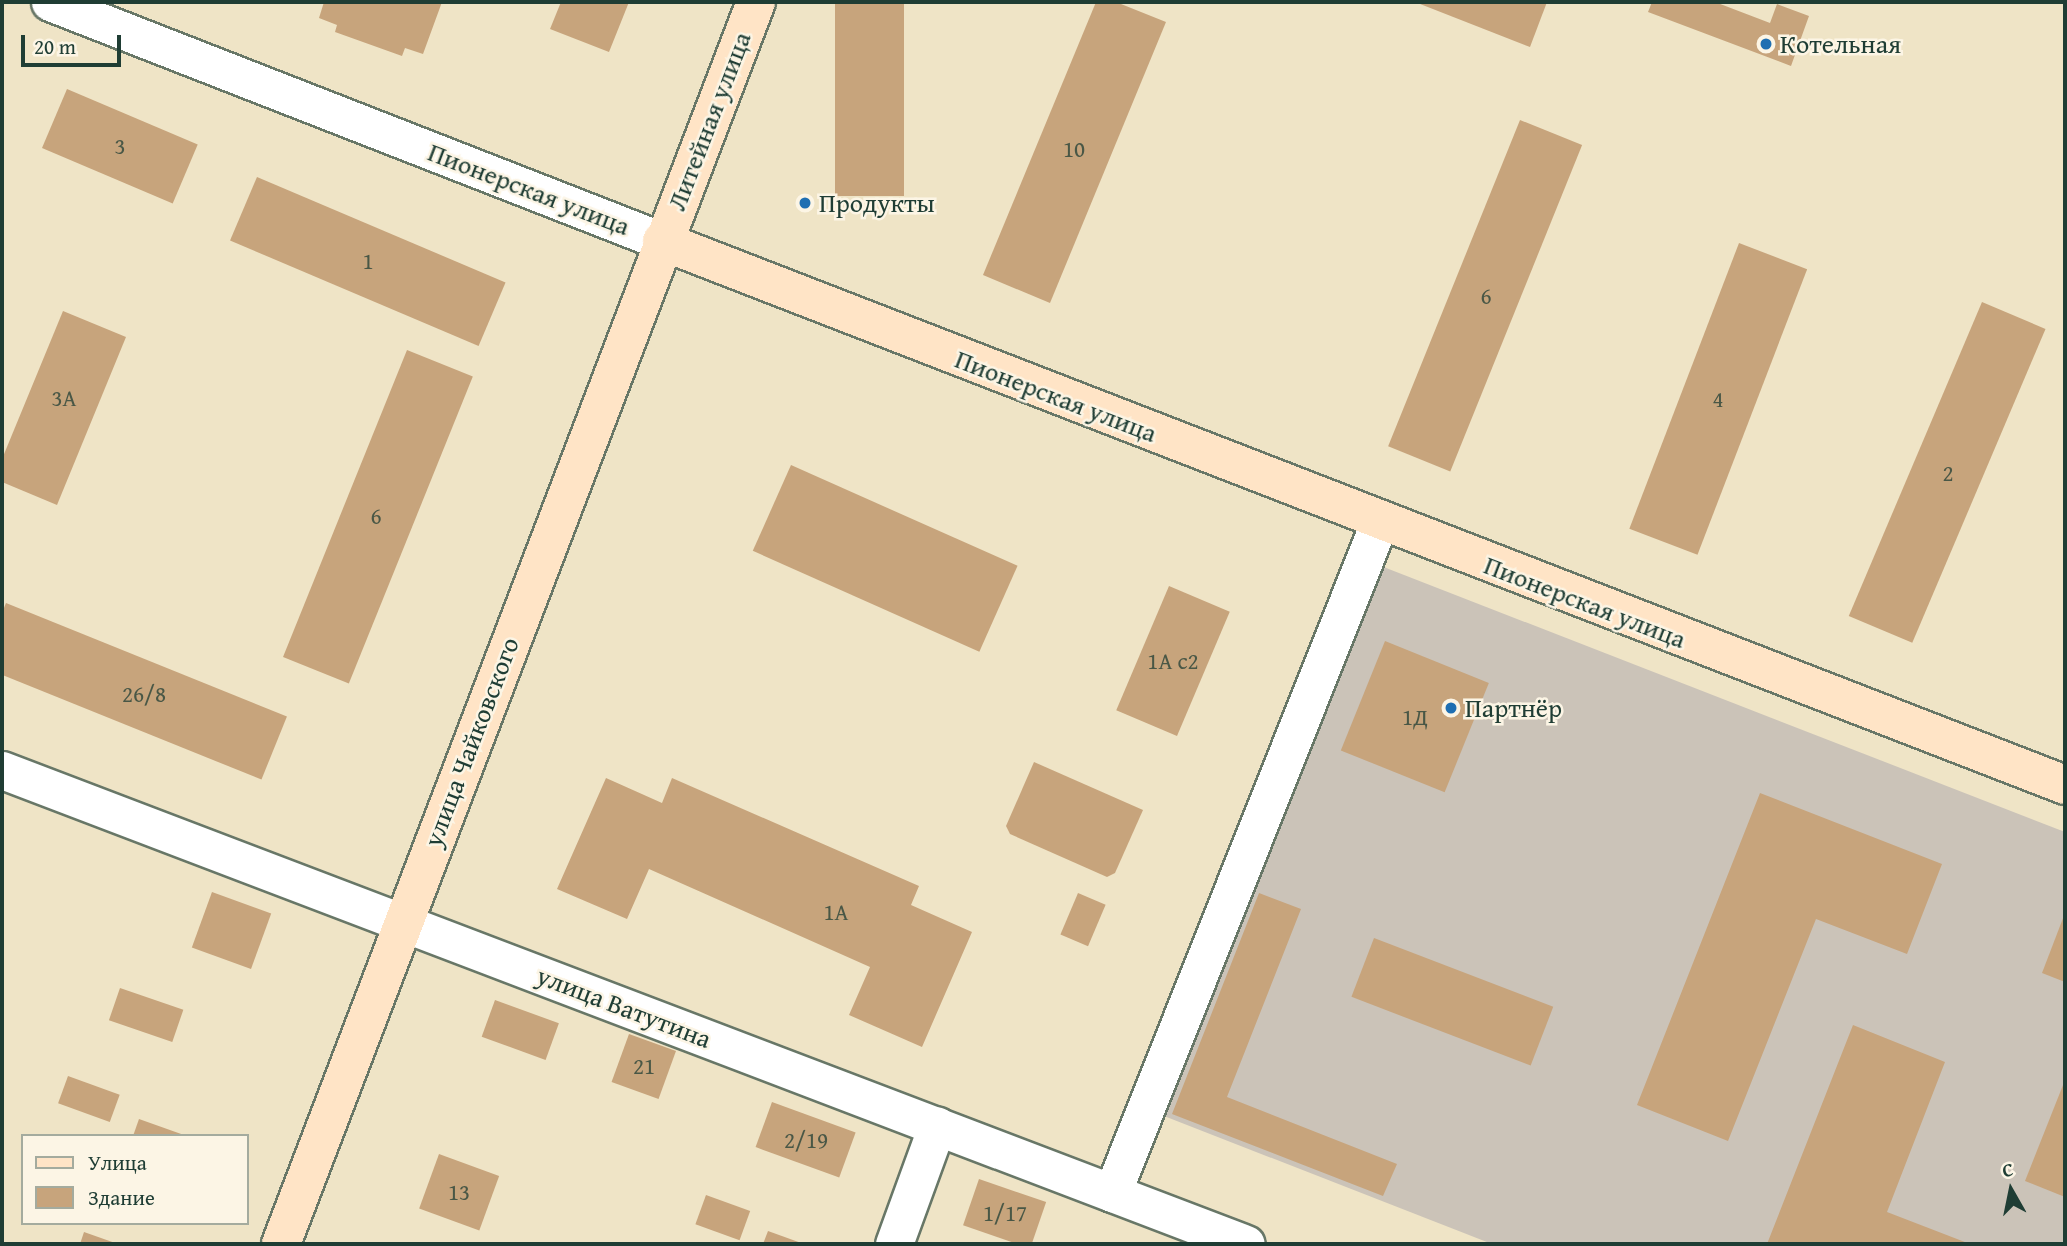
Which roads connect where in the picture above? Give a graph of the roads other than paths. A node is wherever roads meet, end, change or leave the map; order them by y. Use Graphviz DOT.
graph roads {
  1 [pos="50,2"];
  2 [pos="756,2"];
  3 [pos="662,241"];
  4 [pos="1379,523"];
  5 [pos="2,770"];
  6 [pos="2065,785"];
  7 [pos="402,922"];
  8 [pos="937,1126"];
  9 [pos="1112,1193"];
  10 [pos="281,1244"];
  11 [pos="894,1244"];
  12 [pos="1245,1244"];
  1 -- 3 [label="street, Пионерская улица"];
  2 -- 3 [label="street, Литейная улица"];
  3 -- 4 [label="street, Пионерская улица"];
  3 -- 7 [label="street, улица Чайковского"];
  4 -- 6 [label="street, Пионерская улица"];
  4 -- 9 [label="street"];
  5 -- 7 [label="street, улица Ватутина"];
  7 -- 8 [label="street, улица Ватутина"];
  7 -- 10 [label="street, улица Чайковского"];
  8 -- 9 [label="street, улица Ватутина"];
  8 -- 11 [label="street"];
  9 -- 12 [label="street, улица Ватутина"];
}
